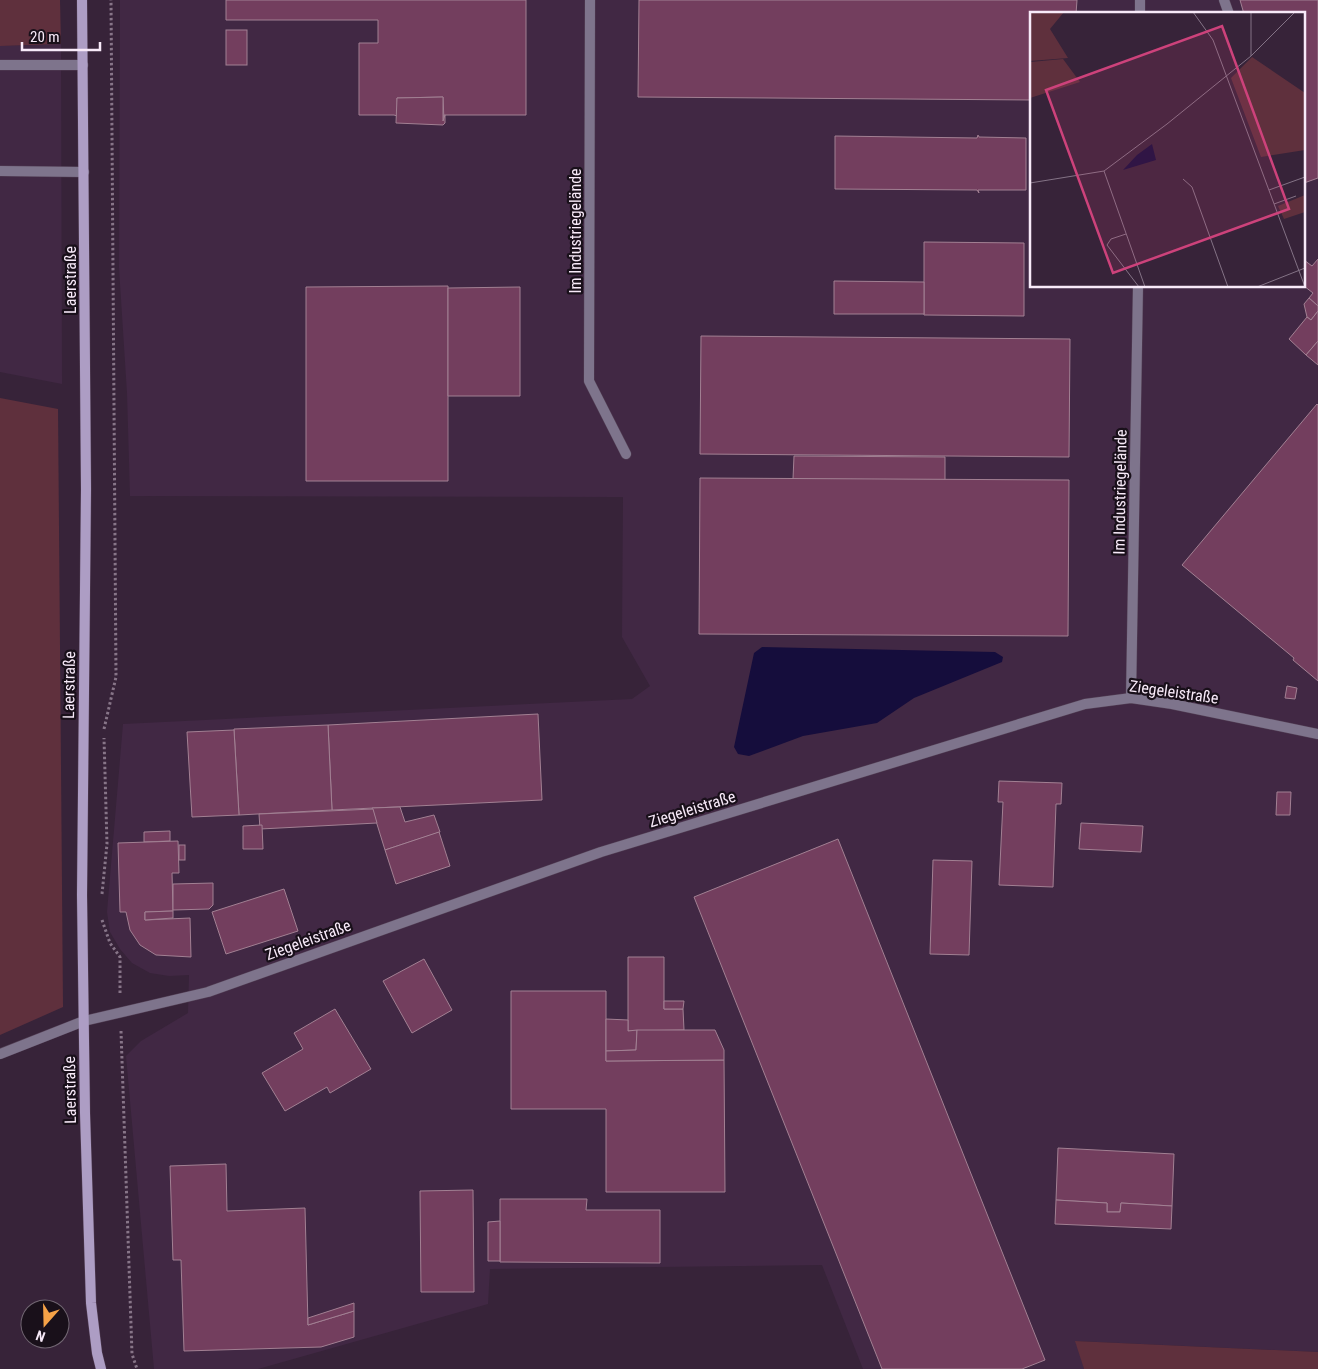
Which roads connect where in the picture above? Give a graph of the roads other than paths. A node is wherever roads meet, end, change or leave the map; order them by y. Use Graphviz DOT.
graph roads {
  1 [pos="82,0"];
  2 [pos="590,0"];
  3 [pos="1224,0"];
  4 [pos="1228,12"];
  5 [pos="0,65"];
  6 [pos="83,65"];
  7 [pos="0,171"];
  8 [pos="84,172"];
  9 [pos="1138,288"];
  10 [pos="626,454"];
  11 [pos="1131,698"];
  12 [pos="1318,734"];
  13 [pos="84,1021"];
  14 [pos="0,1054"];
  15 [pos="101,1369"];
  1 -- 6 [label="main road, Laerstraße"];
  2 -- 10 [label="street, Im Industriegelände"];
  3 -- 4 [label="street"];
  5 -- 6 [label="street"];
  6 -- 8 [label="main road, Laerstraße"];
  7 -- 8 [label="street"];
  8 -- 13 [label="main road, Laerstraße"];
  9 -- 11 [label="street, Im Industriegelände"];
  11 -- 12 [label="street, Ziegeleistraße"];
  11 -- 13 [label="street, Ziegeleistraße"];
  13 -- 14 [label="street, Ziegeleistraße"];
  13 -- 15 [label="main road, Laerstraße"];
}
